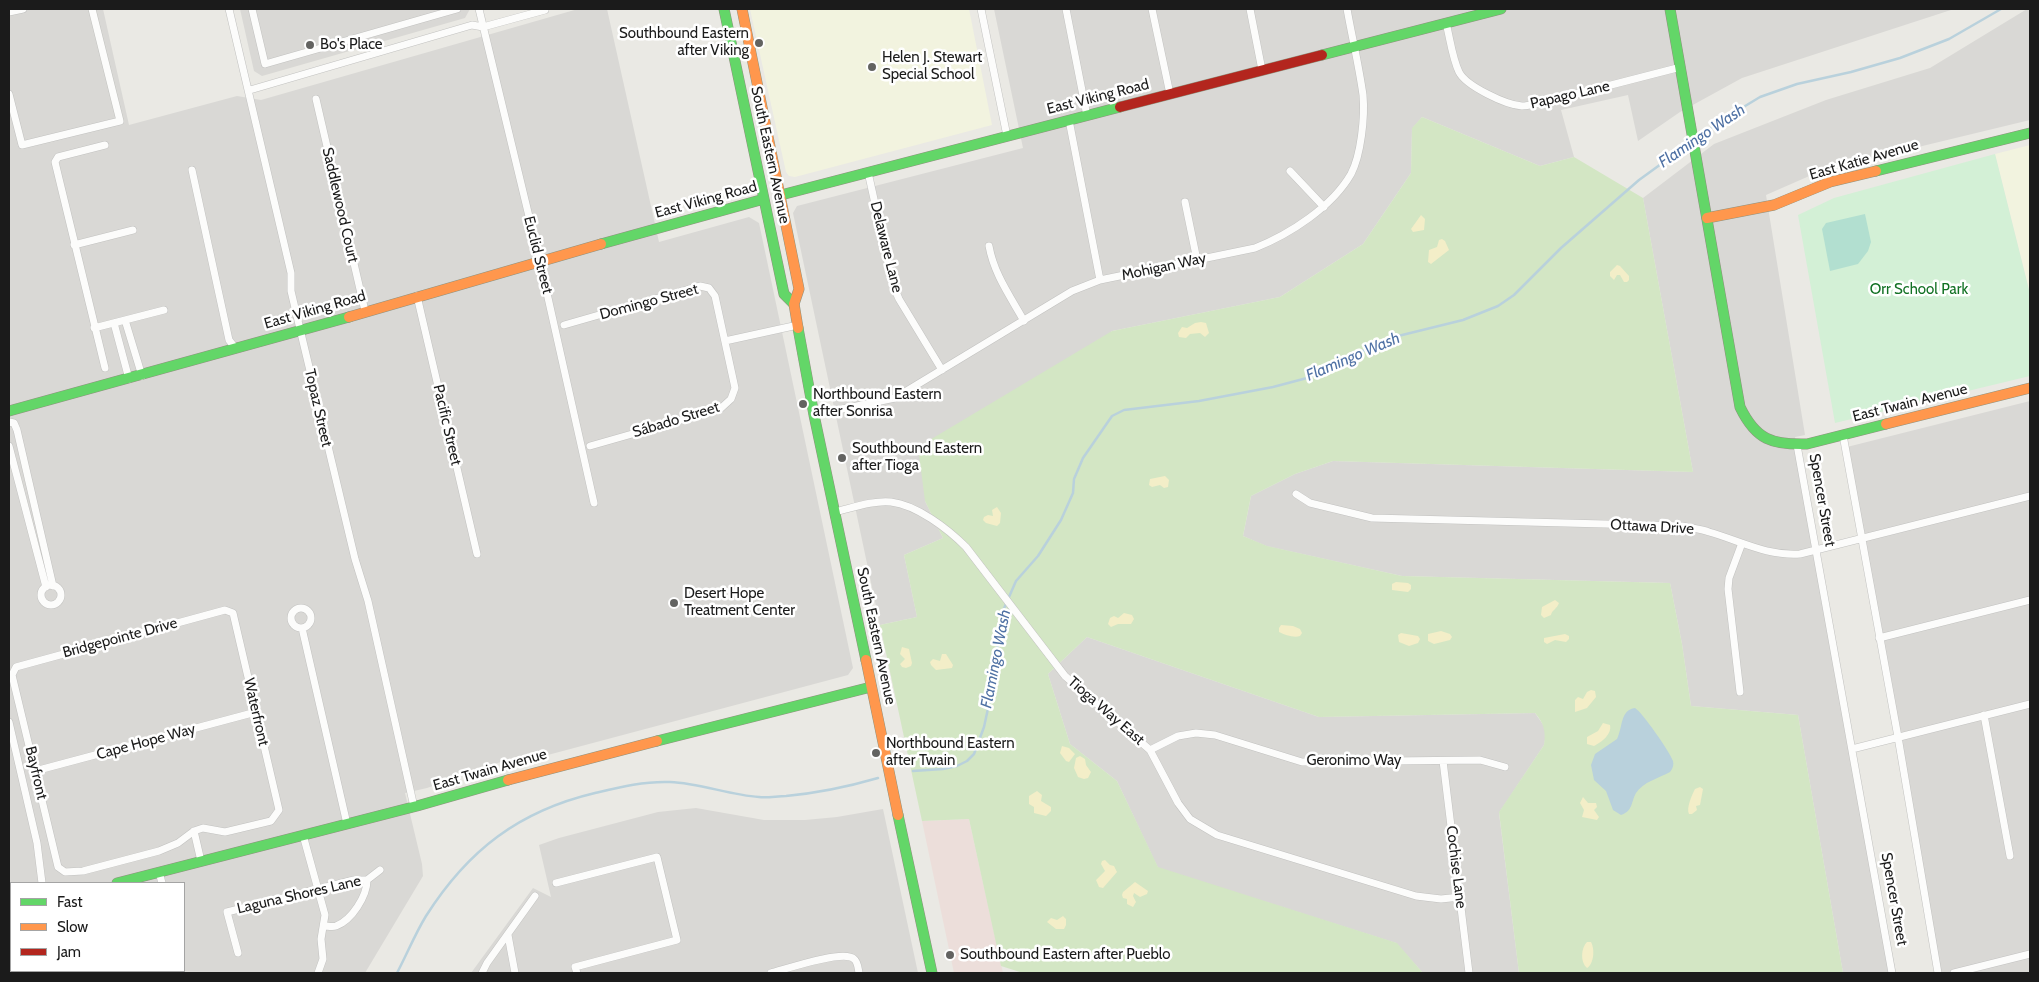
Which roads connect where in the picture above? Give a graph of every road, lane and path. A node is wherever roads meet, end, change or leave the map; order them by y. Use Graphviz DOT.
graph roads {
  1 [pos="23,9"];
  2 [pos="92,9"];
  3 [pos="230,9"];
  4 [pos="252,9"];
  5 [pos="457,9"];
  6 [pos="479,9"];
  7 [pos="724,9"];
  8 [pos="742,9"];
  9 [pos="981,9"];
  10 [pos="1066,9"];
  11 [pos="1152,9"];
  12 [pos="1250,9"];
  13 [pos="1347,9"];
  14 [pos="1501,9"];
  15 [pos="1670,9"];
  16 [pos="545,10"];
  17 [pos="9,12"];
  18 [pos="1446,23"];
  19 [pos="482,27"];
  20 [pos="1353,47"];
  21 [pos="1680,67"];
  22 [pos="1262,70"];
  23 [pos="250,90"];
  24 [pos="9,94"];
  25 [pos="1170,94"];
  26 [pos="316,99"];
  27 [pos="1087,116"];
  28 [pos="1069,120"];
  29 [pos="2030,133"];
  30 [pos="1007,136"];
  31 [pos="105,145"];
  32 [pos="192,170"];
  33 [pos="1290,171"];
  34 [pos="868,172"];
  35 [pos="781,195"];
  36 [pos="764,199"];
  37 [pos="1185,202"];
  38 [pos="1324,207"];
  39 [pos="1707,218"];
  40 [pos="133,230"];
  41 [pos="74,245"];
  42 [pos="989,246"];
  43 [pos="1197,260"];
  44 [pos="540,262"];
  45 [pos="1100,280"];
  46 [pos="417,296"];
  47 [pos="794,304"];
  48 [pos="164,310"];
  49 [pos="364,311"];
  50 [pos="125,320"];
  51 [pos="1024,321"];
  52 [pos="114,323"];
  53 [pos="564,325"];
  54 [pos="798,325"];
  55 [pos="94,328"];
  56 [pos="300,329"];
  57 [pos="725,341"];
  58 [pos="236,349"];
  59 [pos="105,368"];
  60 [pos="942,370"];
  61 [pos="142,376"];
  62 [pos="129,379"];
  63 [pos="2030,388"];
  64 [pos="9,411"];
  65 [pos="814,416"];
  66 [pos="9,422"];
  67 [pos="1843,435"];
  68 [pos="1797,445"];
  69 [pos="9,446"];
  70 [pos="590,446"];
  71 [pos="1296,494"];
  72 [pos="2030,496"];
  73 [pos="594,503"];
  74 [pos="834,512"];
  75 [pos="1862,538"];
  76 [pos="1742,543"];
  77 [pos="1816,550"];
  78 [pos="477,554"];
  79 [pos="2030,600"];
  80 [pos="229,611"];
  81 [pos="302,628"];
  82 [pos="1879,638"];
  83 [pos="14,671"];
  84 [pos="872,687"];
  85 [pos="1740,692"];
  86 [pos="2030,704"];
  87 [pos="256,712"];
  88 [pos="1984,715"];
  89 [pos="9,722"];
  90 [pos="1898,737"];
  91 [pos="1852,749"];
  92 [pos="1150,750"];
  93 [pos="1443,761"];
  94 [pos="1505,767"];
  95 [pos="35,771"];
  96 [pos="414,807"];
  97 [pos="347,824"];
  98 [pos="194,831"];
  99 [pos="303,835"];
  100 [pos="2010,856"];
  101 [pos="201,861"];
  102 [pos="380,870"];
  103 [pos="159,872"];
  104 [pos="367,880"];
  105 [pos="42,882"];
  106 [pos="121,882"];
  107 [pos="162,882"];
  108 [pos="556,883"];
  109 [pos="318,889"];
  110 [pos="535,896"];
  111 [pos="1460,897"];
  112 [pos="324,926"];
  113 [pos="508,935"];
  114 [pos="238,953"];
  115 [pos="2030,954"];
  116 [pos="576,970"];
  117 [pos="318,973"];
  118 [pos="482,973"];
  119 [pos="515,973"];
  120 [pos="771,973"];
  121 [pos="859,973"];
  122 [pos="932,973"];
  123 [pos="1469,973"];
  124 [pos="1892,973"];
  125 [pos="1938,973"];
  126 [pos="1954,973"];
  1 -- 17 [label="street"];
  2 -- 24 [label="street"];
  3 -- 23 [label="street, Topaz Street"];
  4 -- 5 [label="street"];
  6 -- 19 [label="street, Euclid Street"];
  7 -- 36 [label="street, South Eastern Avenue"];
  8 -- 35 [label="street, South Eastern Avenue"];
  9 -- 30 [label="street"];
  10 -- 27 [label="street"];
  11 -- 25 [label="street"];
  12 -- 22 [label="street"];
  13 -- 20 [label="street, Mohigan Way"];
  14 -- 18 [label="street, East Viking Road"];
  15 -- 21 [label="street, Spencer Street"];
  16 -- 19 [label="street"];
  18 -- 20 [label="street, East Viking Road"];
  18 -- 21 [label="street, Papago Lane"];
  19 -- 23 [label="street"];
  19 -- 44 [label="street, Euclid Street"];
  20 -- 22 [label="street, East Viking Road"];
  20 -- 38 [label="street, Mohigan Way"];
  21 -- 39 [label="street, Spencer Street"];
  22 -- 25 [label="street, East Viking Road"];
  23 -- 56 [label="street, Topaz Street"];
  25 -- 27 [label="street, East Viking Road"];
  26 -- 49 [label="street, Saddlewood Court"];
  27 -- 28 [label="street, East Viking Road"];
  28 -- 30 [label="street, East Viking Road"];
  28 -- 45 [label="street"];
  29 -- 39 [label="street, East Katie Avenue"];
  30 -- 34 [label="street, East Viking Road"];
  31 -- 41 [label="street"];
  32 -- 58 [label="street"];
  33 -- 38 [label="street"];
  34 -- 35 [label="street, East Viking Road"];
  34 -- 60 [label="street, Delaware Lane"];
  35 -- 36 [label="street, East Viking Road"];
  35 -- 47 [label="street, South Eastern Avenue"];
  36 -- 44 [label="street, East Viking Road"];
  36 -- 47 [label="street, South Eastern Avenue"];
  37 -- 43 [label="street"];
  38 -- 43 [label="street, Mohigan Way"];
  39 -- 68 [label="street, Spencer Street"];
  40 -- 41 [label="street"];
  41 -- 55 [label="street"];
  42 -- 51 [label="street"];
  43 -- 45 [label="street, Mohigan Way"];
  44 -- 46 [label="street, East Viking Road"];
  44 -- 73 [label="street, Euclid Street"];
  45 -- 51 [label="street, Mohigan Way"];
  46 -- 49 [label="street, East Viking Road"];
  46 -- 78 [label="street, Pacific Street"];
  47 -- 54 [label="street, South Eastern Avenue"];
  48 -- 50 [label="street"];
  49 -- 56 [label="street, East Viking Road"];
  50 -- 52 [label="street"];
  50 -- 61 [label="street"];
  51 -- 60 [label="street, Mohigan Way"];
  52 -- 55 [label="street"];
  52 -- 62 [label="street"];
  53 -- 57 [label="street, Domingo Street"];
  54 -- 57 [label="street"];
  54 -- 65 [label="street, South Eastern Avenue"];
  55 -- 59 [label="street"];
  56 -- 58 [label="street, East Viking Road"];
  56 -- 96 [label="street, Topaz Street"];
  57 -- 70 [label="street, Sábado Street"];
  58 -- 61 [label="street, East Viking Road"];
  60 -- 65 [label="street, Mohigan Way"];
  61 -- 62 [label="street, East Viking Road"];
  62 -- 64 [label="street, East Viking Road"];
  63 -- 67 [label="street, East Twain Avenue"];
  65 -- 74 [label="street, South Eastern Avenue"];
  66 -- 69 [label="street"];
  67 -- 68 [label="street, East Twain Avenue"];
  67 -- 75 [label="street, Spencer Street"];
  68 -- 77 [label="street, Spencer Street"];
  71 -- 76 [label="street, Ottawa Drive"];
  72 -- 75 [label="street, Ottawa Drive"];
  74 -- 84 [label="street, South Eastern Avenue"];
  74 -- 92 [label="street, Tioga Way East"];
  75 -- 77 [label="street, Ottawa Drive"];
  75 -- 82 [label="street, Spencer Street"];
  76 -- 77 [label="street, Ottawa Drive"];
  76 -- 85 [label="street"];
  77 -- 91 [label="street, Spencer Street"];
  79 -- 82 [label="street"];
  80 -- 83 [label="street, Bridgepointe Drive"];
  80 -- 87 [label="street, Waterfront"];
  81 -- 97 [label="street"];
  82 -- 90 [label="street, Spencer Street"];
  83 -- 95 [label="street, Bayfront"];
  84 -- 96 [label="street, East Twain Avenue"];
  84 -- 122 [label="street, South Eastern Avenue"];
  86 -- 88 [label="street"];
  87 -- 95 [label="street, Cape Hope Way"];
  87 -- 98 [label="street, Waterfront"];
  88 -- 90 [label="street"];
  88 -- 100 [label="street"];
  89 -- 105 [label="street"];
  90 -- 91 [label="street"];
  90 -- 125 [label="street, Spencer Street"];
  91 -- 124 [label="street, Spencer Street"];
  92 -- 93 [label="street, Geronimo Way"];
  92 -- 111 [label="street, Tioga Way East"];
  93 -- 94 [label="street, Geronimo Way"];
  93 -- 111 [label="street, Cochise Lane"];
  95 -- 98 [label="street, Bayfront"];
  96 -- 97 [label="street, East Twain Avenue"];
  97 -- 99 [label="street, East Twain Avenue"];
  98 -- 101 [label="street"];
  99 -- 101 [label="street, East Twain Avenue"];
  99 -- 109 [label="street"];
  101 -- 103 [label="street, East Twain Avenue"];
  102 -- 104 [label="street, Laguna Shores Lane"];
  103 -- 106 [label="street, East Twain Avenue"];
  103 -- 107 [label="street"];
  104 -- 109 [label="street, Laguna Shores Lane"];
  104 -- 112 [label="street"];
  108 -- 116 [label="street"];
  109 -- 112 [label="street"];
  109 -- 114 [label="street, Laguna Shores Lane"];
  110 -- 113 [label="street"];
  111 -- 123 [label="street, Cochise Lane"];
  112 -- 117 [label="street"];
  113 -- 118 [label="street"];
  113 -- 119 [label="street"];
  115 -- 126 [label="street"];
  120 -- 121 [label="street"];
}
